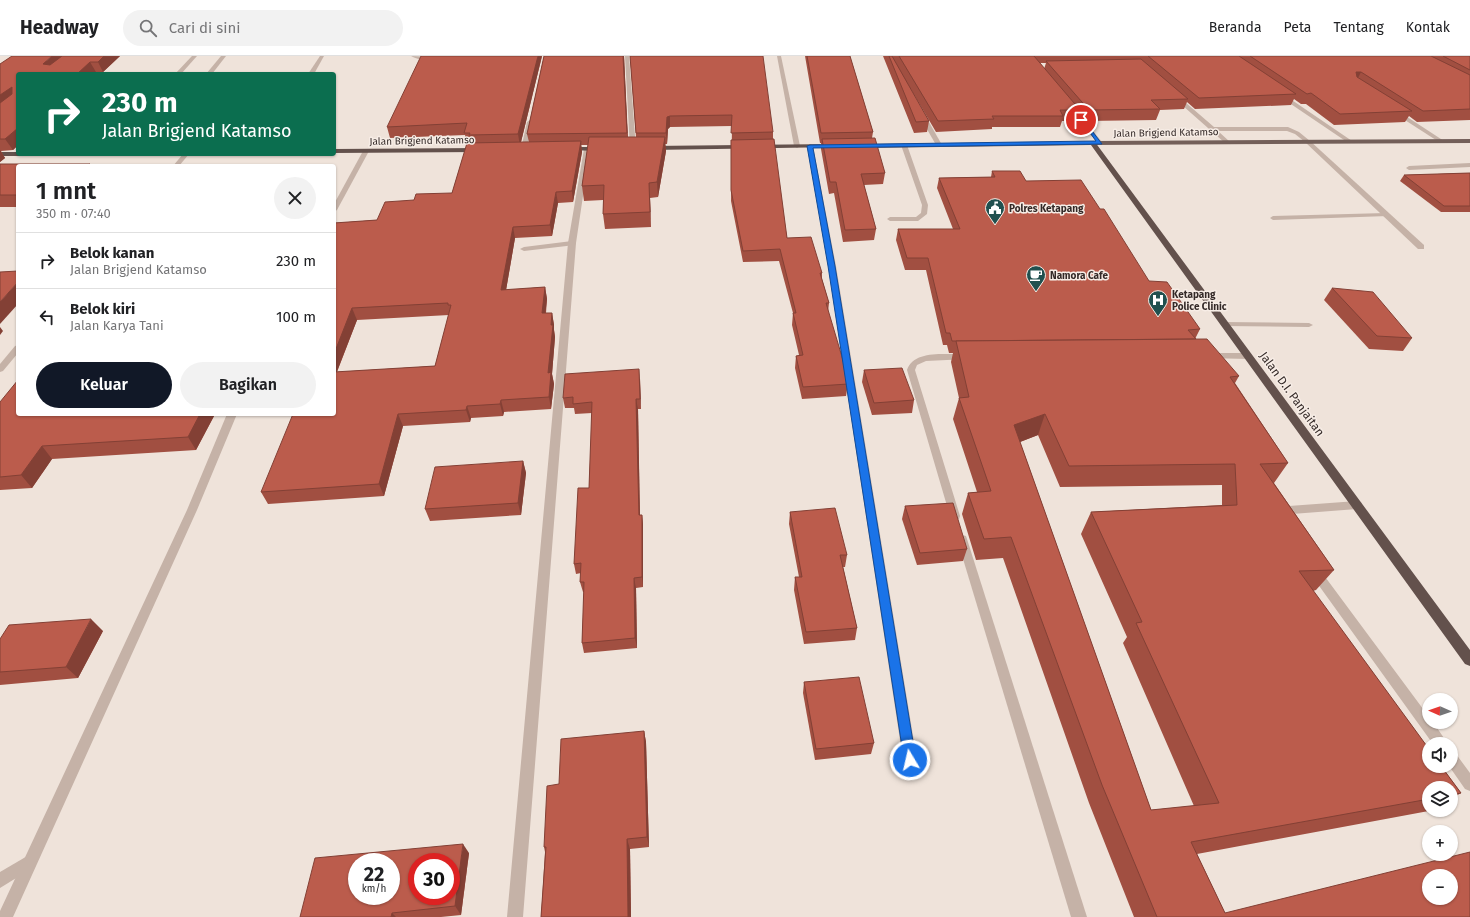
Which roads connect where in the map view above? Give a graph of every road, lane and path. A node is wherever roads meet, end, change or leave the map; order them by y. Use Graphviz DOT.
graph roads {
  1 [pos="195,56"];
  2 [pos="224,56"];
  3 [pos="322,56"];
  4 [pos="413,56"];
  5 [pos="627,56"];
  6 [pos="778,56"];
  7 [pos="437,57"];
  8 [pos="180,72"];
  9 [pos="210,72"];
  10 [pos="312,72"];
  11 [pos="1277,92"];
  12 [pos="1174,95"];
  13 [pos="1068,103"];
  14 [pos="1387,106"];
  15 [pos="920,111"];
  16 [pos="531,118"];
  17 [pos="1212,129"];
  18 [pos="1307,141"];
  19 [pos="1349,141"];
  20 [pos="1441,141"];
  21 [pos="1470,141"];
  22 [pos="1227,142"];
  23 [pos="1096,143"];
  24 [pos="904,145"];
  25 [pos="939,145"];
  26 [pos="797,146"];
  27 [pos="810,146"];
  28 [pos="841,146"];
  29 [pos="857,146"];
  30 [pos="517,149"];
  31 [pos="524,149"];
  32 [pos="532,149"];
  33 [pos="556,149"];
  34 [pos="587,149"];
  35 [pos="610,149"];
  36 [pos="626,149"];
  37 [pos="633,149"];
  38 [pos="486,150"];
  39 [pos="336,151"];
  40 [pos="366,151"];
  41 [pos="0,154"];
  42 [pos="16,154"];
  43 [pos="184,156"];
  44 [pos="178,164"];
  45 [pos="1470,165"];
  46 [pos="1409,168"];
  47 [pos="336,206"];
  48 [pos="1386,215"];
  49 [pos="1273,218"];
  50 [pos="890,219"];
  51 [pos="572,243"];
  52 [pos="1421,247"];
  53 [pos="524,249"];
  54 [pos="1225,324"];
  55 [pos="1309,325"];
  56 [pos="16,350"];
  57 [pos="1200,356"];
  58 [pos="1248,356"];
  59 [pos="978,357"];
  60 [pos="0,369"];
  61 [pos="231,416"];
  62 [pos="1357,505"];
  63 [pos="1285,530"];
  64 [pos="1308,562"];
  65 [pos="1470,660"];
  66 [pos="1435,737"];
  67 [pos="910,760"];
  68 [pos="1458,768"];
  69 [pos="1470,784"];
  70 [pos="29,862"];
  71 [pos="0,881"];
  72 [pos="5,917"];
  73 [pos="515,917"];
  74 [pos="1079,917"];
  1 -- 8 [label="street"];
  2 -- 9 [label="street"];
  3 -- 10 [label="street"];
  4 -- 7 [label="street"];
  5 -- 37 [label="street"];
  6 -- 26 [label="street"];
  11 -- 19 [label="street"];
  12 -- 17 [label="street"];
  13 -- 23 [label="street"];
  14 -- 20 [label="street"];
  15 -- 25 [label="street"];
  16 -- 31 [label="street"];
  17 -- 18 [label="street"];
  17 -- 22 [label="street"];
  18 -- 19 [label="main road, Jalan Brigjend Katamso"];
  18 -- 22 [label="main road, Jalan Brigjend Katamso"];
  18 -- 48 [label="street"];
  19 -- 20 [label="main road, Jalan Brigjend Katamso"];
  20 -- 21 [label="main road, Jalan Brigjend Katamso"];
  22 -- 23 [label="main road, Jalan Brigjend Katamso"];
  23 -- 25 [label="highway, Jalan Brigjend Katamso"];
  23 -- 54 [label="highway, Jalan D.I. Panjaitan"];
  24 -- 25 [label="highway, Jalan Brigjend Katamso"];
  24 -- 29 [label="highway, Jalan Brigjend Katamso"];
  24 -- 50 [label="street"];
  26 -- 27 [label="highway"];
  26 -- 37 [label="highway"];
  27 -- 28 [label="highway"];
  27 -- 67 [label="street"];
  30 -- 31 [label="highway"];
  31 -- 32 [label="highway"];
  33 -- 34 [label="highway"];
  34 -- 35 [label="highway"];
  34 -- 51 [label="street"];
  36 -- 37 [label="highway"];
  38 -- 40 [label="highway, Jalan Brigjend Katamso"];
  39 -- 40 [label="highway, Jalan Brigjend Katamso"];
  40 -- 47 [label="street"];
  41 -- 42 [label="highway"];
  43 -- 44 [label="street"];
  45 -- 46 [label="street"];
  48 -- 49 [label="street"];
  48 -- 52 [label="street"];
  51 -- 53 [label="street"];
  51 -- 73 [label="street"];
  54 -- 55 [label="street"];
  54 -- 58 [label="highway, Jalan D.I. Panjaitan"];
  56 -- 60 [label="street"];
  57 -- 58 [label="street"];
  58 -- 62 [label="highway, Jalan D.I. Panjaitan"];
  59 -- 74 [label="street"];
  61 -- 70 [label="street"];
  62 -- 63 [label="street"];
  62 -- 65 [label="highway, Jalan D.I. Panjaitan"];
  64 -- 66 [label="street"];
  68 -- 69 [label="street"];
  70 -- 71 [label="street"];
  70 -- 72 [label="street"];
}
